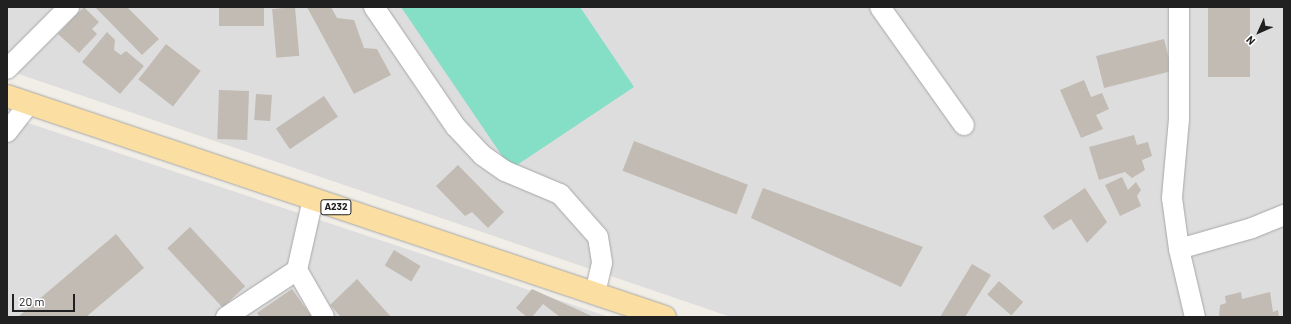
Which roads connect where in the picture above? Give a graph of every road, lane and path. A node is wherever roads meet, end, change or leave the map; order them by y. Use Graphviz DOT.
graph roads {
  1 [pos="69,7"];
  2 [pos="374,7"];
  3 [pos="880,7"];
  4 [pos="1179,7"];
  5 [pos="7,69"];
  6 [pos="7,96"];
  7 [pos="29,104"];
  8 [pos="964,125"];
  9 [pos="7,132"];
  10 [pos="313,199"];
  11 [pos="1284,215"];
  12 [pos="1179,249"];
  13 [pos="297,270"];
  14 [pos="595,294"];
  15 [pos="226,317"];
  16 [pos="324,317"];
  17 [pos="665,317"];
  18 [pos="1195,317"];
  1 -- 5 [label="street"];
  2 -- 14 [label="street"];
  3 -- 8 [label="street"];
  4 -- 12 [label="street"];
  6 -- 7 [label="main road, A232"];
  7 -- 9 [label="street"];
  7 -- 10 [label="main road, A232"];
  10 -- 13 [label="street"];
  10 -- 14 [label="main road, A232"];
  11 -- 12 [label="street"];
  12 -- 18 [label="street"];
  13 -- 15 [label="street"];
  13 -- 16 [label="street"];
  14 -- 17 [label="main road, A232"];
}
